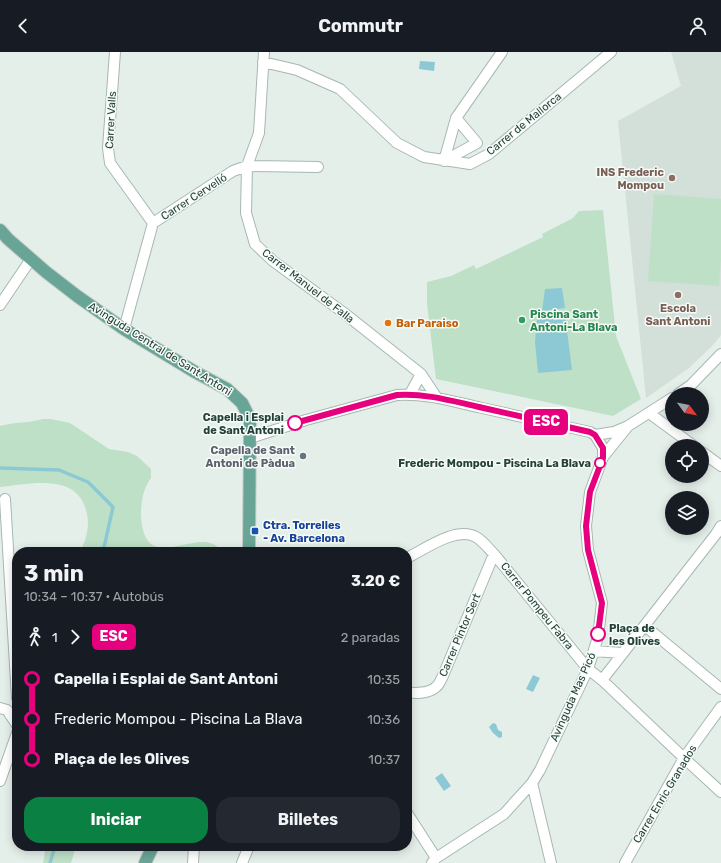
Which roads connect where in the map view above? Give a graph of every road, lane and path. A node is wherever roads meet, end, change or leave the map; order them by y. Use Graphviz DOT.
graph roads {
  1 [pos="115,52"];
  2 [pos="502,52"];
  3 [pos="611,52"];
  4 [pos="263,57"];
  5 [pos="456,118"];
  6 [pos="444,161"];
  7 [pos="247,166"];
  8 [pos="318,167"];
  9 [pos="153,223"];
  10 [pos="0,230"];
  11 [pos="31,259"];
  12 [pos="0,305"];
  13 [pos="124,329"];
  14 [pos="721,354"];
  15 [pos="421,374"];
  16 [pos="688,387"];
  17 [pos="410,394"];
  18 [pos="437,398"];
  19 [pos="665,403"];
  20 [pos="649,413"];
  21 [pos="628,426"];
  22 [pos="595,435"];
  23 [pos="250,438"];
  24 [pos="684,439"];
  25 [pos="709,457"];
  26 [pos="603,458"];
  27 [pos="721,466"];
  28 [pos="5,499"];
  29 [pos="721,526"];
  30 [pos="249,547"];
  31 [pos="494,554"];
  32 [pos="412,555"];
  33 [pos="12,615"];
  34 [pos="645,626"];
  35 [pos="594,651"];
  36 [pos="622,654"];
  37 [pos="588,669"];
  38 [pos="602,680"];
  39 [pos="721,689"];
  40 [pos="412,693"];
  41 [pos="721,707"];
  42 [pos="0,708"];
  43 [pos="12,718"];
  44 [pos="12,747"];
  45 [pos="684,758"];
  46 [pos="0,781"];
  47 [pos="532,783"];
  48 [pos="721,792"];
  49 [pos="412,822"];
  50 [pos="151,851"];
  51 [pos="194,851"];
  52 [pos="247,851"];
  53 [pos="434,861"];
  54 [pos="145,863"];
  55 [pos="193,863"];
  56 [pos="242,863"];
  57 [pos="551,863"];
  58 [pos="625,863"];
  1 -- 9 [label="street, Carrer Valls"];
  2 -- 5 [label="street"];
  3 -- 6 [label="street, Carrer de Mallorca"];
  4 -- 6 [label="street, Carrer de Mallorca"];
  4 -- 7 [label="street, Carrer Manuel de Falla"];
  5 -- 6 [label="street"];
  5 -- 6 [label="street"];
  7 -- 8 [label="street"];
  7 -- 9 [label="street, Carrer Cervelló"];
  7 -- 15 [label="street, Carrer Manuel de Falla"];
  9 -- 13 [label="street, Carrer Cervelló"];
  10 -- 11 [label="main road, Avinguda Central de Sant Antoni"];
  11 -- 12 [label="street"];
  11 -- 13 [label="main road, Avinguda Central de Sant Antoni"];
  13 -- 23 [label="main road, Avinguda Central de Sant Antoni"];
  14 -- 16 [label="street"];
  15 -- 17 [label="street"];
  15 -- 18 [label="street, Carrer Manuel de Falla"];
  17 -- 18 [label="street"];
  17 -- 23 [label="street"];
  18 -- 22 [label="street"];
  19 -- 20 [label="street, Avinguda Mas Picó"];
  20 -- 21 [label="street, Avinguda Mas Picó"];
  20 -- 24 [label="street"];
  21 -- 22 [label="street, Avinguda Mas Picó"];
  21 -- 26 [label="street, Avinguda Mas Picó"];
  22 -- 26 [label="street"];
  23 -- 30 [label="main road, Avinguda Central de Sant Antoni"];
  25 -- 27 [label="street"];
  26 -- 35 [label="street, Avinguda Mas Picó"];
  28 -- 33 [label="street"];
  29 -- 34 [label="street"];
  31 -- 32 [label="street, Carrer Pompeu Fabra"];
  31 -- 37 [label="street, Carrer Pompeu Fabra"];
  31 -- 40 [label="street, Carrer Pintor Sert"];
  34 -- 36 [label="street"];
  34 -- 39 [label="street"];
  35 -- 36 [label="street"];
  35 -- 37 [label="street, Avinguda Mas Picó"];
  36 -- 38 [label="street"];
  37 -- 38 [label="street, Carrer Pompeu Fabra"];
  37 -- 47 [label="street, Avinguda Mas Picó"];
  38 -- 45 [label="street, Carrer Pompeu Fabra"];
  41 -- 45 [label="street, Carrer Enric Granados"];
  42 -- 43 [label="street"];
  44 -- 46 [label="street"];
  45 -- 48 [label="street, Carrer Pompeu Fabra"];
  45 -- 58 [label="street, Carrer Enric Granados"];
  47 -- 53 [label="street, Avinguda Mas Picó"];
  47 -- 57 [label="street"];
  49 -- 53 [label="street"];
  50 -- 54 [label="main road"];
  51 -- 55 [label="street"];
  52 -- 56 [label="street"];
}
